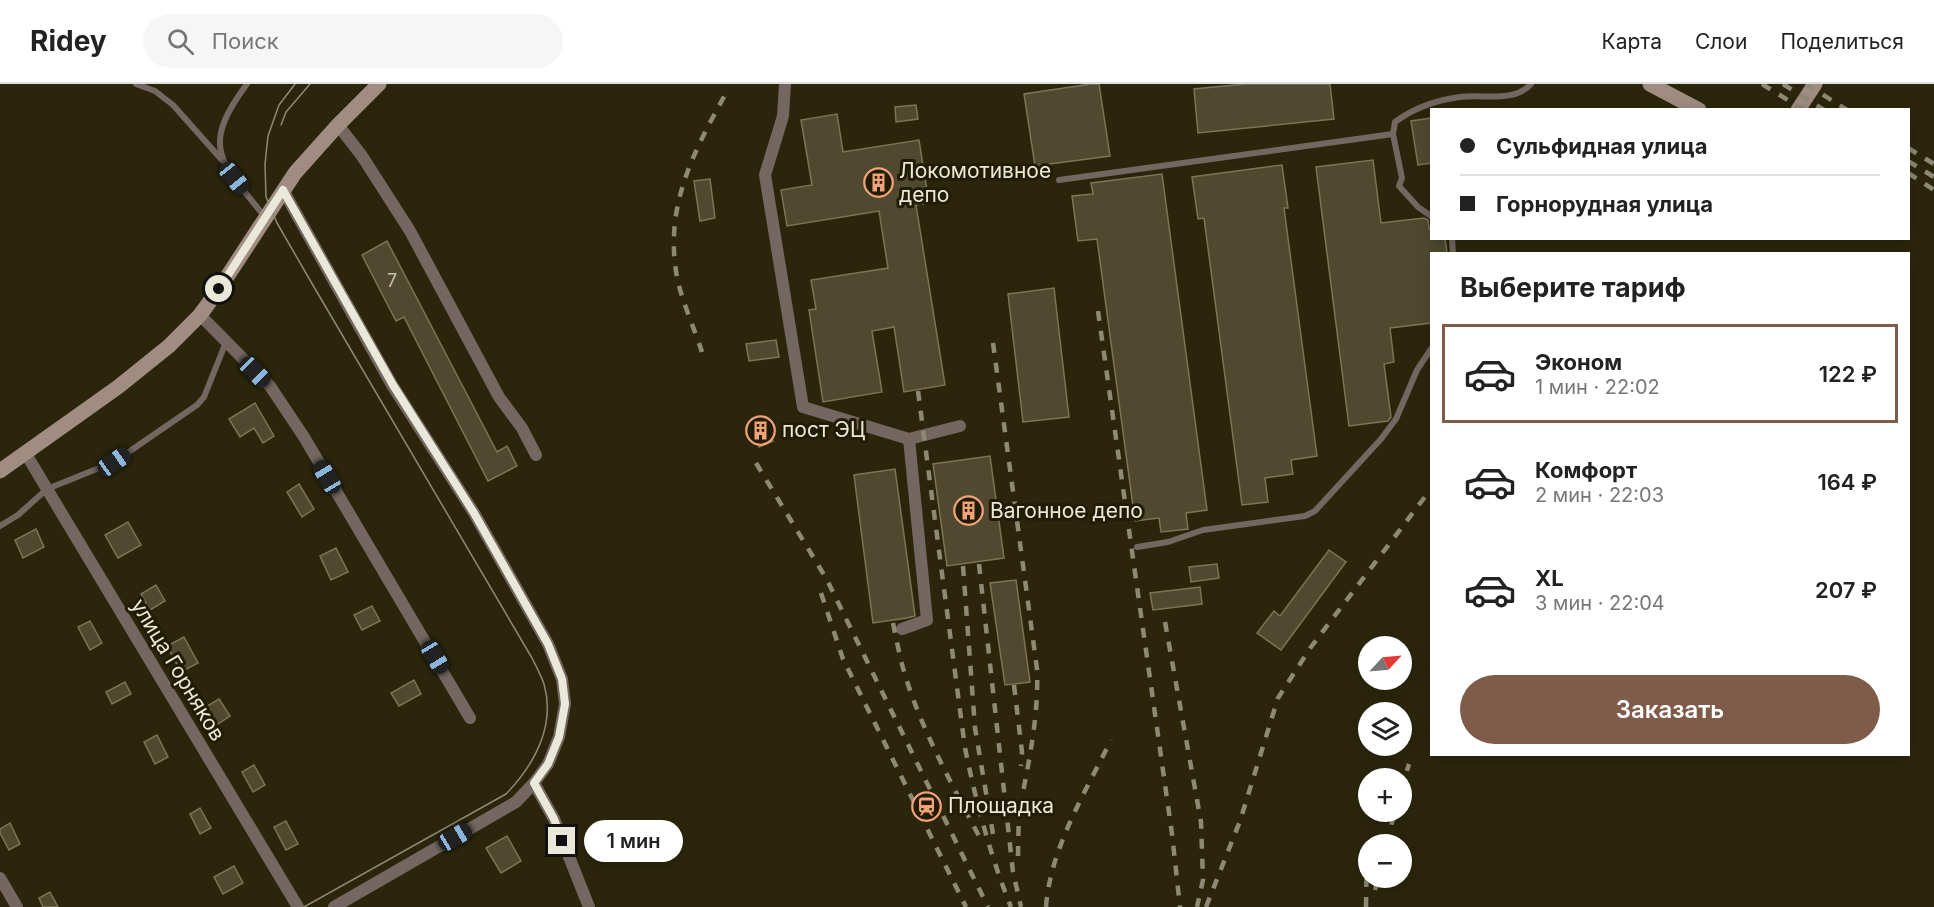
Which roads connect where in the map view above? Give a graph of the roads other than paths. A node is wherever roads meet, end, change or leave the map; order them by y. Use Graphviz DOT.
graph roads {
  1 [pos="136,84"];
  2 [pos="247,84"];
  3 [pos="379,84"];
  4 [pos="785,84"];
  5 [pos="1531,84"];
  6 [pos="1650,84"];
  7 [pos="1815,84"];
  8 [pos="1695,108"];
  9 [pos="1799,108"];
  10 [pos="338,124"];
  11 [pos="1393,134"];
  12 [pos="223,161"];
  13 [pos="1059,180"];
  14 [pos="283,190"];
  15 [pos="1430,215"];
  16 [pos="265,218"];
  17 [pos="200,315"];
  18 [pos="226,342"];
  19 [pos="1430,350"];
  20 [pos="960,426"];
  21 [pos="909,439"];
  22 [pos="26,454"];
  23 [pos="536,455"];
  24 [pos="0,471"];
  25 [pos="46,489"];
  26 [pos="0,526"];
  27 [pos="1137,547"];
  28 [pos="902,629"];
  29 [pos="470,718"];
  30 [pos="534,783"];
  31 [pos="0,878"];
  32 [pos="17,907"];
  33 [pos="298,907"];
  34 [pos="334,907"];
  35 [pos="589,907"];
  1 -- 12 [label="lane"];
  2 -- 12 [label="lane"];
  3 -- 10 [label="street"];
  4 -- 21 [label="street"];
  5 -- 11 [label="lane"];
  6 -- 8 [label="street"];
  7 -- 9 [label="street"];
  10 -- 14 [label="street"];
  10 -- 23 [label="street"];
  11 -- 13 [label="lane"];
  11 -- 15 [label="lane"];
  12 -- 16 [label="lane"];
  14 -- 16 [label="street"];
  14 -- 30 [label="street"];
  16 -- 17 [label="street"];
  17 -- 18 [label="street"];
  17 -- 22 [label="street"];
  18 -- 25 [label="lane"];
  18 -- 29 [label="street"];
  19 -- 27 [label="lane"];
  20 -- 21 [label="street"];
  21 -- 28 [label="street"];
  22 -- 24 [label="street"];
  22 -- 25 [label="street, улица Горняков"];
  25 -- 26 [label="lane"];
  25 -- 33 [label="street, улица Горняков"];
  30 -- 34 [label="street"];
  30 -- 35 [label="street"];
  31 -- 32 [label="street"];
}
